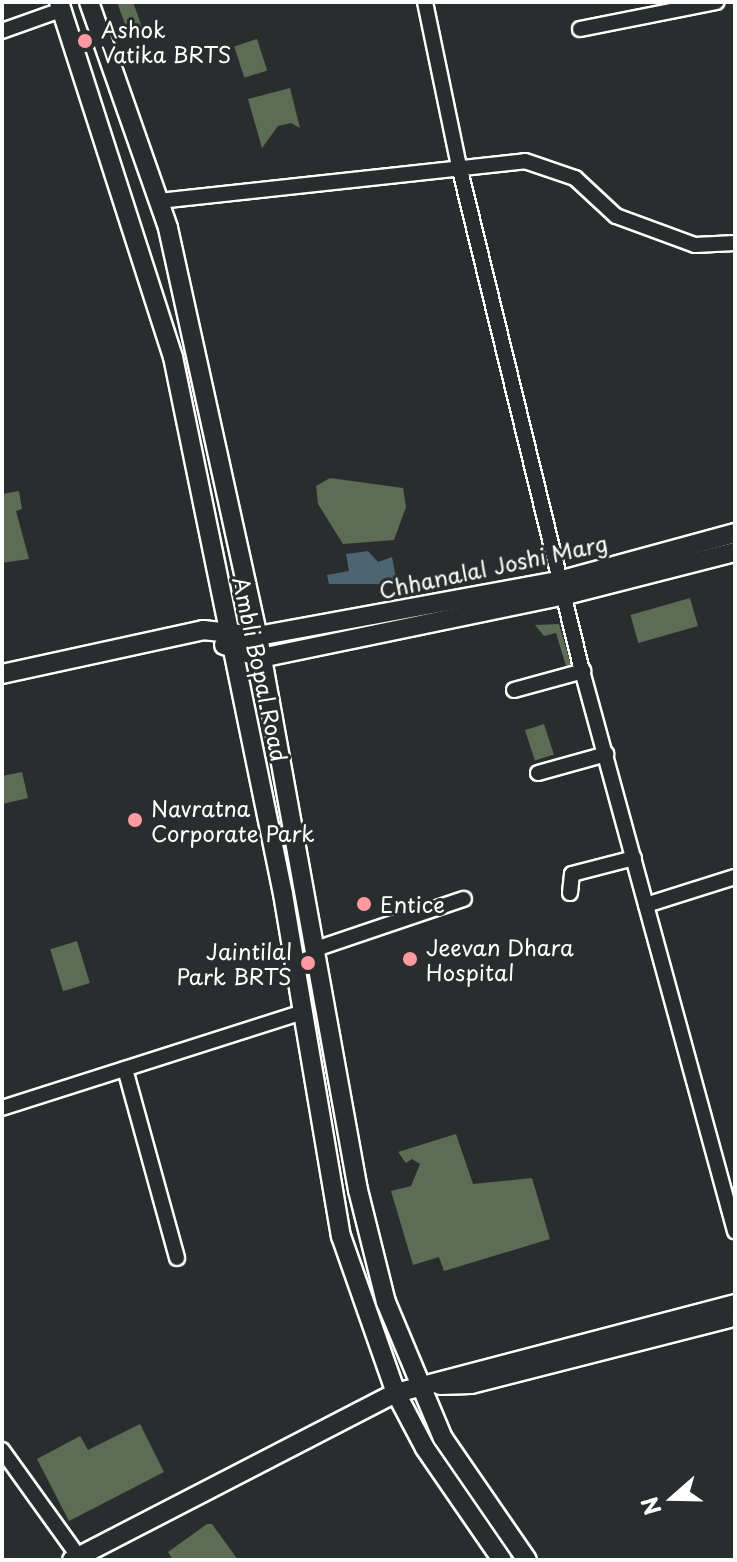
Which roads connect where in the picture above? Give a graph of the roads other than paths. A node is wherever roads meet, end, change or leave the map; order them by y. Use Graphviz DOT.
graph roads {
  1 [pos="89,2"];
  2 [pos="425,2"];
  3 [pos="716,2"];
  4 [pos="60,6"];
  5 [pos="580,29"];
  6 [pos="2,31"];
  7 [pos="459,166"];
  8 [pos="159,201"];
  9 [pos="735,243"];
  10 [pos="735,533"];
  11 [pos="735,552"];
  12 [pos="564,587"];
  13 [pos="228,629"];
  14 [pos="203,630"];
  15 [pos="258,636"];
  16 [pos="233,651"];
  17 [pos="261,658"];
  18 [pos="583,671"];
  19 [pos="2,674"];
  20 [pos="514,690"];
  21 [pos="606,754"];
  22 [pos="538,773"];
  23 [pos="634,858"];
  24 [pos="735,877"];
  25 [pos="570,893"];
  26 [pos="464,899"];
  27 [pos="646,905"];
  28 [pos="316,949"];
  29 [pos="303,1012"];
  30 [pos="125,1069"];
  31 [pos="2,1108"];
  32 [pos="735,1231"];
  33 [pos="177,1258"];
  34 [pos="735,1304"];
  35 [pos="735,1317"];
  36 [pos="417,1385"];
  37 [pos="396,1393"];
  38 [pos="2,1450"];
  39 [pos="77,1559"];
  40 [pos="502,1560"];
  41 [pos="527,1560"];
  1 -- 8 [label="street, Ambli Bopal Road"];
  2 -- 7 [label="street"];
  3 -- 5 [label="street"];
  4 -- 6 [label="street"];
  4 -- 13 [label="street, Ambli Bopal Road"];
  7 -- 8 [label="street"];
  7 -- 9 [label="street"];
  7 -- 12 [label="street"];
  8 -- 15 [label="street, Ambli Bopal Road"];
  10 -- 12 [label="street, Chhanalal Joshi Marg"];
  11 -- 12 [label="street, Chhanalal Joshi Marg"];
  12 -- 15 [label="street, Chhanalal Joshi Marg"];
  12 -- 17 [label="street, Chhanalal Joshi Marg"];
  12 -- 18 [label="street"];
  13 -- 14 [label="street"];
  13 -- 15 [label="street"];
  13 -- 16 [label="street, Ambli Bopal Road"];
  14 -- 16 [label="street"];
  14 -- 19 [label="street"];
  15 -- 17 [label="street, Ambli Bopal Road"];
  16 -- 17 [label="street"];
  16 -- 29 [label="street, Ambli Bopal Road"];
  17 -- 28 [label="street, Ambli Bopal Road"];
  18 -- 20 [label="street"];
  18 -- 21 [label="street"];
  21 -- 22 [label="street"];
  21 -- 23 [label="street"];
  23 -- 25 [label="street"];
  23 -- 27 [label="street"];
  24 -- 27 [label="street"];
  26 -- 28 [label="street"];
  27 -- 32 [label="street"];
  28 -- 36 [label="street, Ambli Bopal Road"];
  29 -- 30 [label="street"];
  29 -- 37 [label="street, Ambli Bopal Road"];
  30 -- 31 [label="street"];
  30 -- 33 [label="street"];
  34 -- 36 [label="street"];
  35 -- 36 [label="street"];
  36 -- 37 [label="street"];
  36 -- 41 [label="street, Ambli Bopal Road"];
  37 -- 39 [label="street"];
  37 -- 40 [label="street, Ambli Bopal Road"];
  38 -- 39 [label="street"];
}
